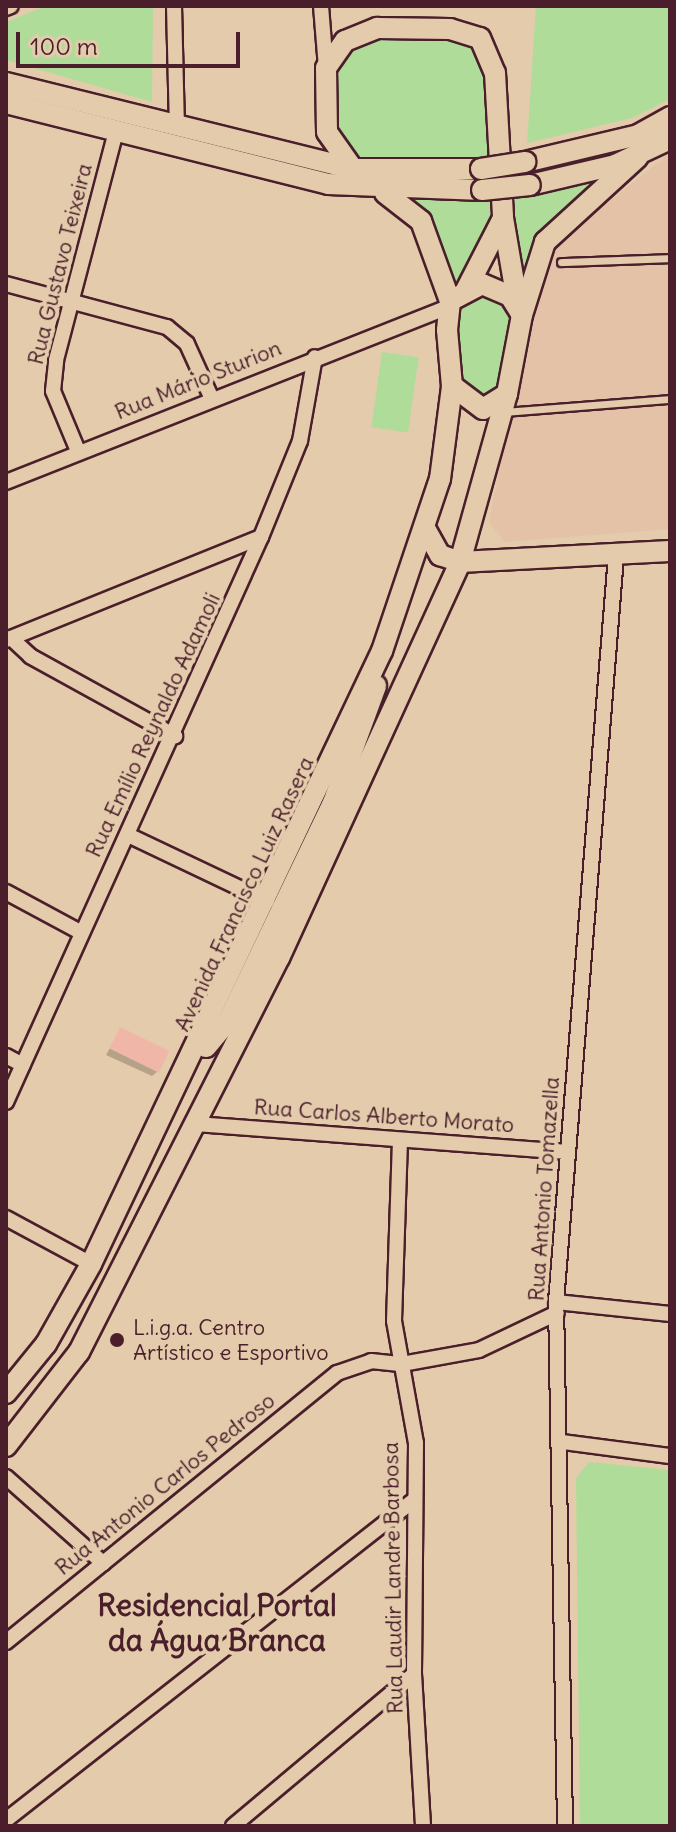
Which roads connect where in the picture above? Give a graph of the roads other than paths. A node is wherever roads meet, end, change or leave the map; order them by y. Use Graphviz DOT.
graph roads {
  1 [pos="174,6"];
  2 [pos="321,6"];
  3 [pos="326,68"];
  4 [pos="6,83"];
  5 [pos="6,103"];
  6 [pos="670,117"];
  7 [pos="177,127"];
  8 [pos="116,131"];
  9 [pos="327,132"];
  10 [pos="670,139"];
  11 [pos="637,158"];
  12 [pos="308,160"];
  13 [pos="353,169"];
  14 [pos="382,192"];
  15 [pos="503,218"];
  16 [pos="670,258"];
  17 [pos="561,262"];
  18 [pos="6,284"];
  19 [pos="455,299"];
  20 [pos="72,302"];
  21 [pos="520,310"];
  22 [pos="407,322"];
  23 [pos="447,330"];
  24 [pos="315,357"];
  25 [pos="452,386"];
  26 [pos="211,397"];
  27 [pos="670,399"];
  28 [pos="504,403"];
  29 [pos="78,451"];
  30 [pos="6,482"];
  31 [pos="475,523"];
  32 [pos="426,530"];
  33 [pos="261,537"];
  34 [pos="670,551"];
  35 [pos="501,555"];
  36 [pos="616,556"];
  37 [pos="460,562"];
  38 [pos="8,639"];
  39 [pos="382,651"];
  40 [pos="175,736"];
  41 [pos="128,835"];
  42 [pos="6,892"];
  43 [pos="267,901"];
  44 [pos="82,933"];
  45 [pos="6,1056"];
  46 [pos="23,1065"];
  47 [pos="190,1066"];
  48 [pos="6,1102"];
  49 [pos="196,1124"];
  50 [pos="400,1140"];
  51 [pos="568,1152"];
  52 [pos="6,1218"];
  53 [pos="91,1264"];
  54 [pos="556,1308"];
  55 [pos="670,1314"];
  56 [pos="46,1344"];
  57 [pos="79,1352"];
  58 [pos="402,1364"];
  59 [pos="11,1388"];
  60 [pos="36,1411"];
  61 [pos="563,1442"];
  62 [pos="6,1446"];
  63 [pos="670,1456"];
  64 [pos="6,1477"];
  65 [pos="414,1500"];
  66 [pos="103,1563"];
  67 [pos="6,1642"];
  68 [pos="414,1674"];
  69 [pos="6,1820"];
  70 [pos="233,1826"];
  71 [pos="423,1826"];
  72 [pos="565,1826"];
  1 -- 7 [label="street"];
  2 -- 3 [label="street"];
  3 -- 9 [label="street"];
  3 -- 15 [label="street"];
  4 -- 7 [label="street"];
  5 -- 8 [label="street"];
  6 -- 13 [label="street, bridge"];
  7 -- 12 [label="street"];
  8 -- 14 [label="street"];
  8 -- 20 [label="street, Rua Gustavo Teixeira"];
  9 -- 12 [label="street"];
  9 -- 13 [label="street"];
  10 -- 11 [label="street"];
  11 -- 14 [label="street, bridge"];
  11 -- 21 [label="street"];
  12 -- 13 [label="street"];
  14 -- 19 [label="street"];
  15 -- 19 [label="street"];
  15 -- 21 [label="street"];
  16 -- 17 [label="lane"];
  18 -- 20 [label="street"];
  19 -- 21 [label="street"];
  19 -- 22 [label="street, Rua Mário Sturion"];
  19 -- 23 [label="street, Avenida Francisco Luiz Rasera"];
  20 -- 26 [label="street"];
  20 -- 29 [label="street, Rua Gustavo Teixeira"];
  21 -- 28 [label="street"];
  22 -- 23 [label="street"];
  22 -- 24 [label="street, Rua Mário Sturion"];
  23 -- 25 [label="street, Avenida Francisco Luiz Rasera"];
  24 -- 26 [label="street, Rua Mário Sturion"];
  24 -- 33 [label="street, Rua Emílio Reynaldo Adamoli"];
  25 -- 28 [label="street"];
  25 -- 32 [label="street, Avenida Francisco Luiz Rasera"];
  26 -- 29 [label="street, Rua Mário Sturion"];
  27 -- 28 [label="lane"];
  28 -- 31 [label="street"];
  29 -- 30 [label="street, Rua Mário Sturion"];
  31 -- 35 [label="street"];
  31 -- 37 [label="street"];
  32 -- 37 [label="street"];
  32 -- 39 [label="street, Avenida Francisco Luiz Rasera"];
  33 -- 38 [label="street"];
  33 -- 40 [label="street, Rua Emílio Reynaldo Adamoli"];
  34 -- 36 [label="street"];
  35 -- 36 [label="street"];
  35 -- 37 [label="street"];
  36 -- 51 [label="street, Rua Antonio Tomazella"];
  37 -- 49 [label="street"];
  38 -- 40 [label="street"];
  39 -- 43 [label="street, Avenida Francisco Luiz Rasera"];
  39 -- 47 [label="street"];
  40 -- 41 [label="street, Rua Emílio Reynaldo Adamoli"];
  41 -- 43 [label="street"];
  41 -- 44 [label="street, Rua Emílio Reynaldo Adamoli"];
  42 -- 44 [label="street"];
  43 -- 47 [label="street, Avenida Francisco Luiz Rasera"];
  44 -- 46 [label="street, Rua Emílio Reynaldo Adamoli"];
  45 -- 46 [label="street"];
  46 -- 48 [label="street, Rua Emílio Reynaldo Adamoli"];
  47 -- 53 [label="street, Avenida Francisco Luiz Rasera"];
  49 -- 50 [label="street, Rua Carlos Alberto Morato"];
  49 -- 57 [label="street"];
  50 -- 51 [label="street, Rua Carlos Alberto Morato"];
  50 -- 58 [label="street, Rua Laudir Landre Barbosa"];
  51 -- 54 [label="street, Rua Antonio Tomazella"];
  52 -- 53 [label="street"];
  53 -- 56 [label="street, Avenida Francisco Luiz Rasera"];
  54 -- 55 [label="street"];
  54 -- 58 [label="street, Rua Antonio Carlos Pedroso"];
  54 -- 61 [label="street, Rua Antonio Tomazella"];
  56 -- 57 [label="street"];
  56 -- 59 [label="street, Avenida Francisco Luiz Rasera"];
  57 -- 60 [label="street"];
  58 -- 65 [label="street, Rua Laudir Landre Barbosa"];
  58 -- 66 [label="street, Rua Antonio Carlos Pedroso"];
  59 -- 60 [label="street"];
  60 -- 62 [label="street"];
  61 -- 63 [label="street"];
  61 -- 72 [label="street, Rua Antonio Tomazella"];
  64 -- 66 [label="street"];
  65 -- 68 [label="street, Rua Laudir Landre Barbosa"];
  65 -- 69 [label="street"];
  66 -- 67 [label="street, Rua Antonio Carlos Pedroso"];
  68 -- 70 [label="street"];
  68 -- 71 [label="street, Rua Laudir Landre Barbosa"];
}
